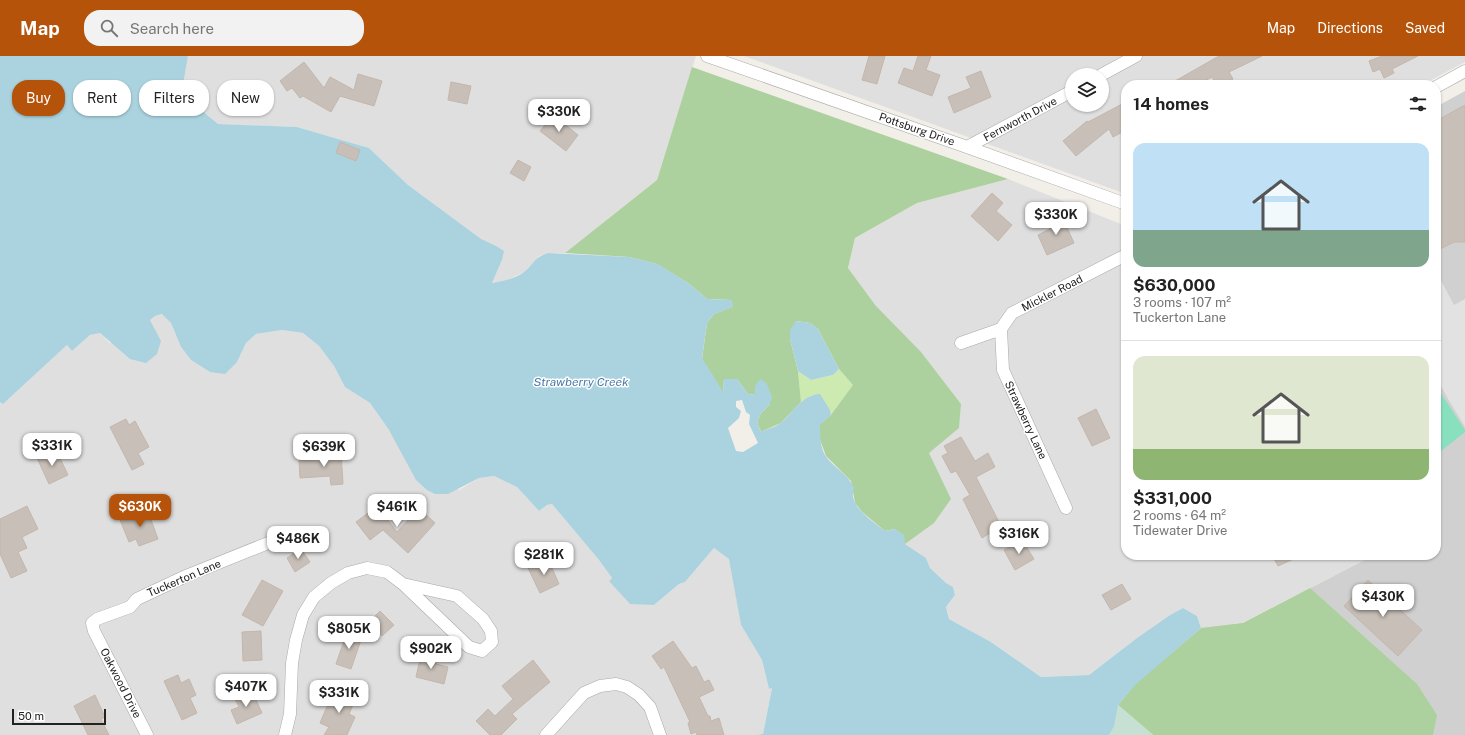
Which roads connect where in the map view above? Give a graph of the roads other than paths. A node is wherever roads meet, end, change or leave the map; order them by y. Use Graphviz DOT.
graph roads {
  1 [pos="707,56"];
  2 [pos="1136,56"];
  3 [pos="1109,71"];
  4 [pos="1465,71"];
  5 [pos="1441,84"];
  6 [pos="1065,94"];
  7 [pos="967,147"];
  8 [pos="1121,202"];
  9 [pos="1121,257"];
  10 [pos="1001,330"];
  11 [pos="961,342"];
  12 [pos="1066,508"];
  13 [pos="288,535"];
  14 [pos="403,584"];
  15 [pos="94,631"];
  16 [pos="147,735"];
  17 [pos="285,735"];
  18 [pos="546,735"];
  19 [pos="660,735"];
  1 -- 7 [label="street, Pottsburg Drive"];
  2 -- 3 [label="street"];
  4 -- 5 [label="street"];
  6 -- 7 [label="street, Fernworth Drive"];
  7 -- 8 [label="street, Pottsburg Drive"];
  9 -- 10 [label="street, Mickler Road"];
  10 -- 11 [label="street"];
  10 -- 12 [label="street, Strawberry Lane"];
  13 -- 15 [label="street, Tuckerton Lane"];
  14 -- 14 [label="street"];
  14 -- 17 [label="street"];
  15 -- 16 [label="street, Oakwood Drive"];
  18 -- 19 [label="street"];
}
